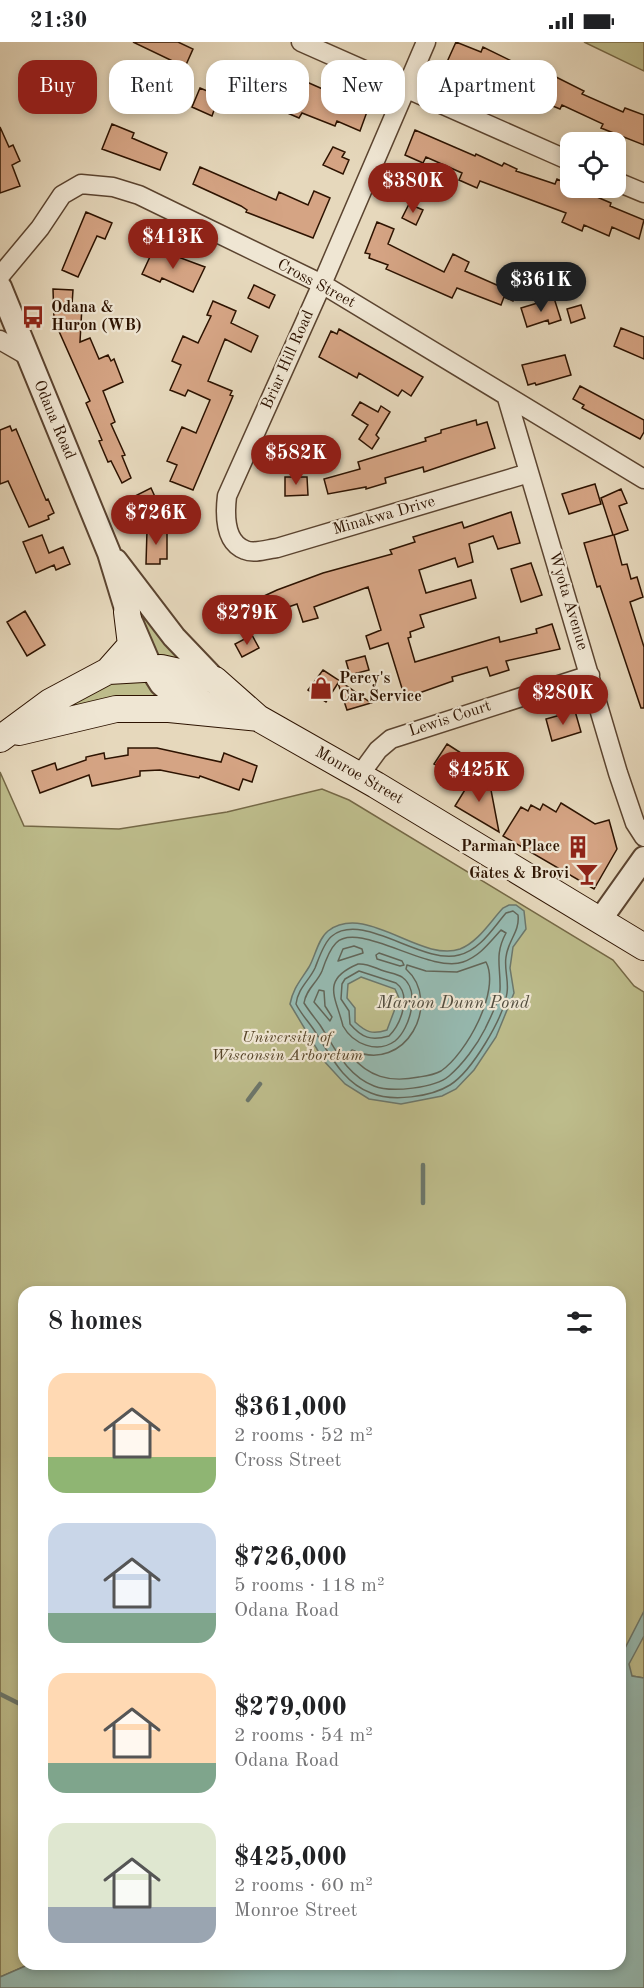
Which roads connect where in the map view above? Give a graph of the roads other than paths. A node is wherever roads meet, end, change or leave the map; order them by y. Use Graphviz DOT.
graph roads {
  1 [pos="301,42"];
  2 [pos="426,42"];
  3 [pos="341,60"];
  4 [pos="405,89"];
  5 [pos="394,114"];
  6 [pos="560,157"];
  7 [pos="626,186"];
  8 [pos="644,193"];
  9 [pos="0,276"];
  10 [pos="322,284"];
  11 [pos="0,287"];
  12 [pos="0,340"];
  13 [pos="26,355"];
  14 [pos="507,398"];
  15 [pos="529,474"];
  16 [pos="644,479"];
  17 [pos="239,546"];
  18 [pos="109,553"];
  19 [pos="127,612"];
  20 [pos="151,668"];
  21 [pos="108,671"];
  22 [pos="590,675"];
  23 [pos="215,680"];
  24 [pos="247,718"];
  25 [pos="3,737"];
  26 [pos="359,776"];
  27 [pos="644,837"];
  28 [pos="644,858"];
  29 [pos="600,920"];
  30 [pos="644,947"];
  1 -- 3 [label="street"];
  2 -- 4 [label="street, Briar Hill Road"];
  4 -- 6 [label="street"];
  5 -- 10 [label="street, Briar Hill Road"];
  7 -- 8 [label="street"];
  9 -- 10 [label="street, Cross Street"];
  10 -- 14 [label="street, Cross Street"];
  10 -- 17 [label="street, Briar Hill Road"];
  11 -- 13 [label="street, Odana Road"];
  12 -- 13 [label="street"];
  13 -- 18 [label="street, Odana Road"];
  14 -- 15 [label="street, Wyota Avenue"];
  14 -- 16 [label="street, Cross Street"];
  15 -- 17 [label="street, Minakwa Drive"];
  15 -- 22 [label="street, Wyota Avenue"];
  18 -- 19 [label="street, Odana Road"];
  18 -- 23 [label="street, Odana Road"];
  19 -- 20 [label="street, Odana Road"];
  19 -- 21 [label="main road"];
  20 -- 21 [label="main road"];
  20 -- 23 [label="main road, Monroe Street"];
  20 -- 24 [label="street, Monroe Street"];
  21 -- 25 [label="main road"];
  22 -- 26 [label="street, Lewis Court"];
  22 -- 27 [label="street, Wyota Avenue"];
  23 -- 24 [label="main road, Monroe Street"];
  24 -- 25 [label="main road, Monroe Street"];
  24 -- 26 [label="main road, Monroe Street"];
  26 -- 29 [label="main road, Monroe Street"];
  28 -- 29 [label="street"];
  29 -- 30 [label="main road, Monroe Street"];
}
